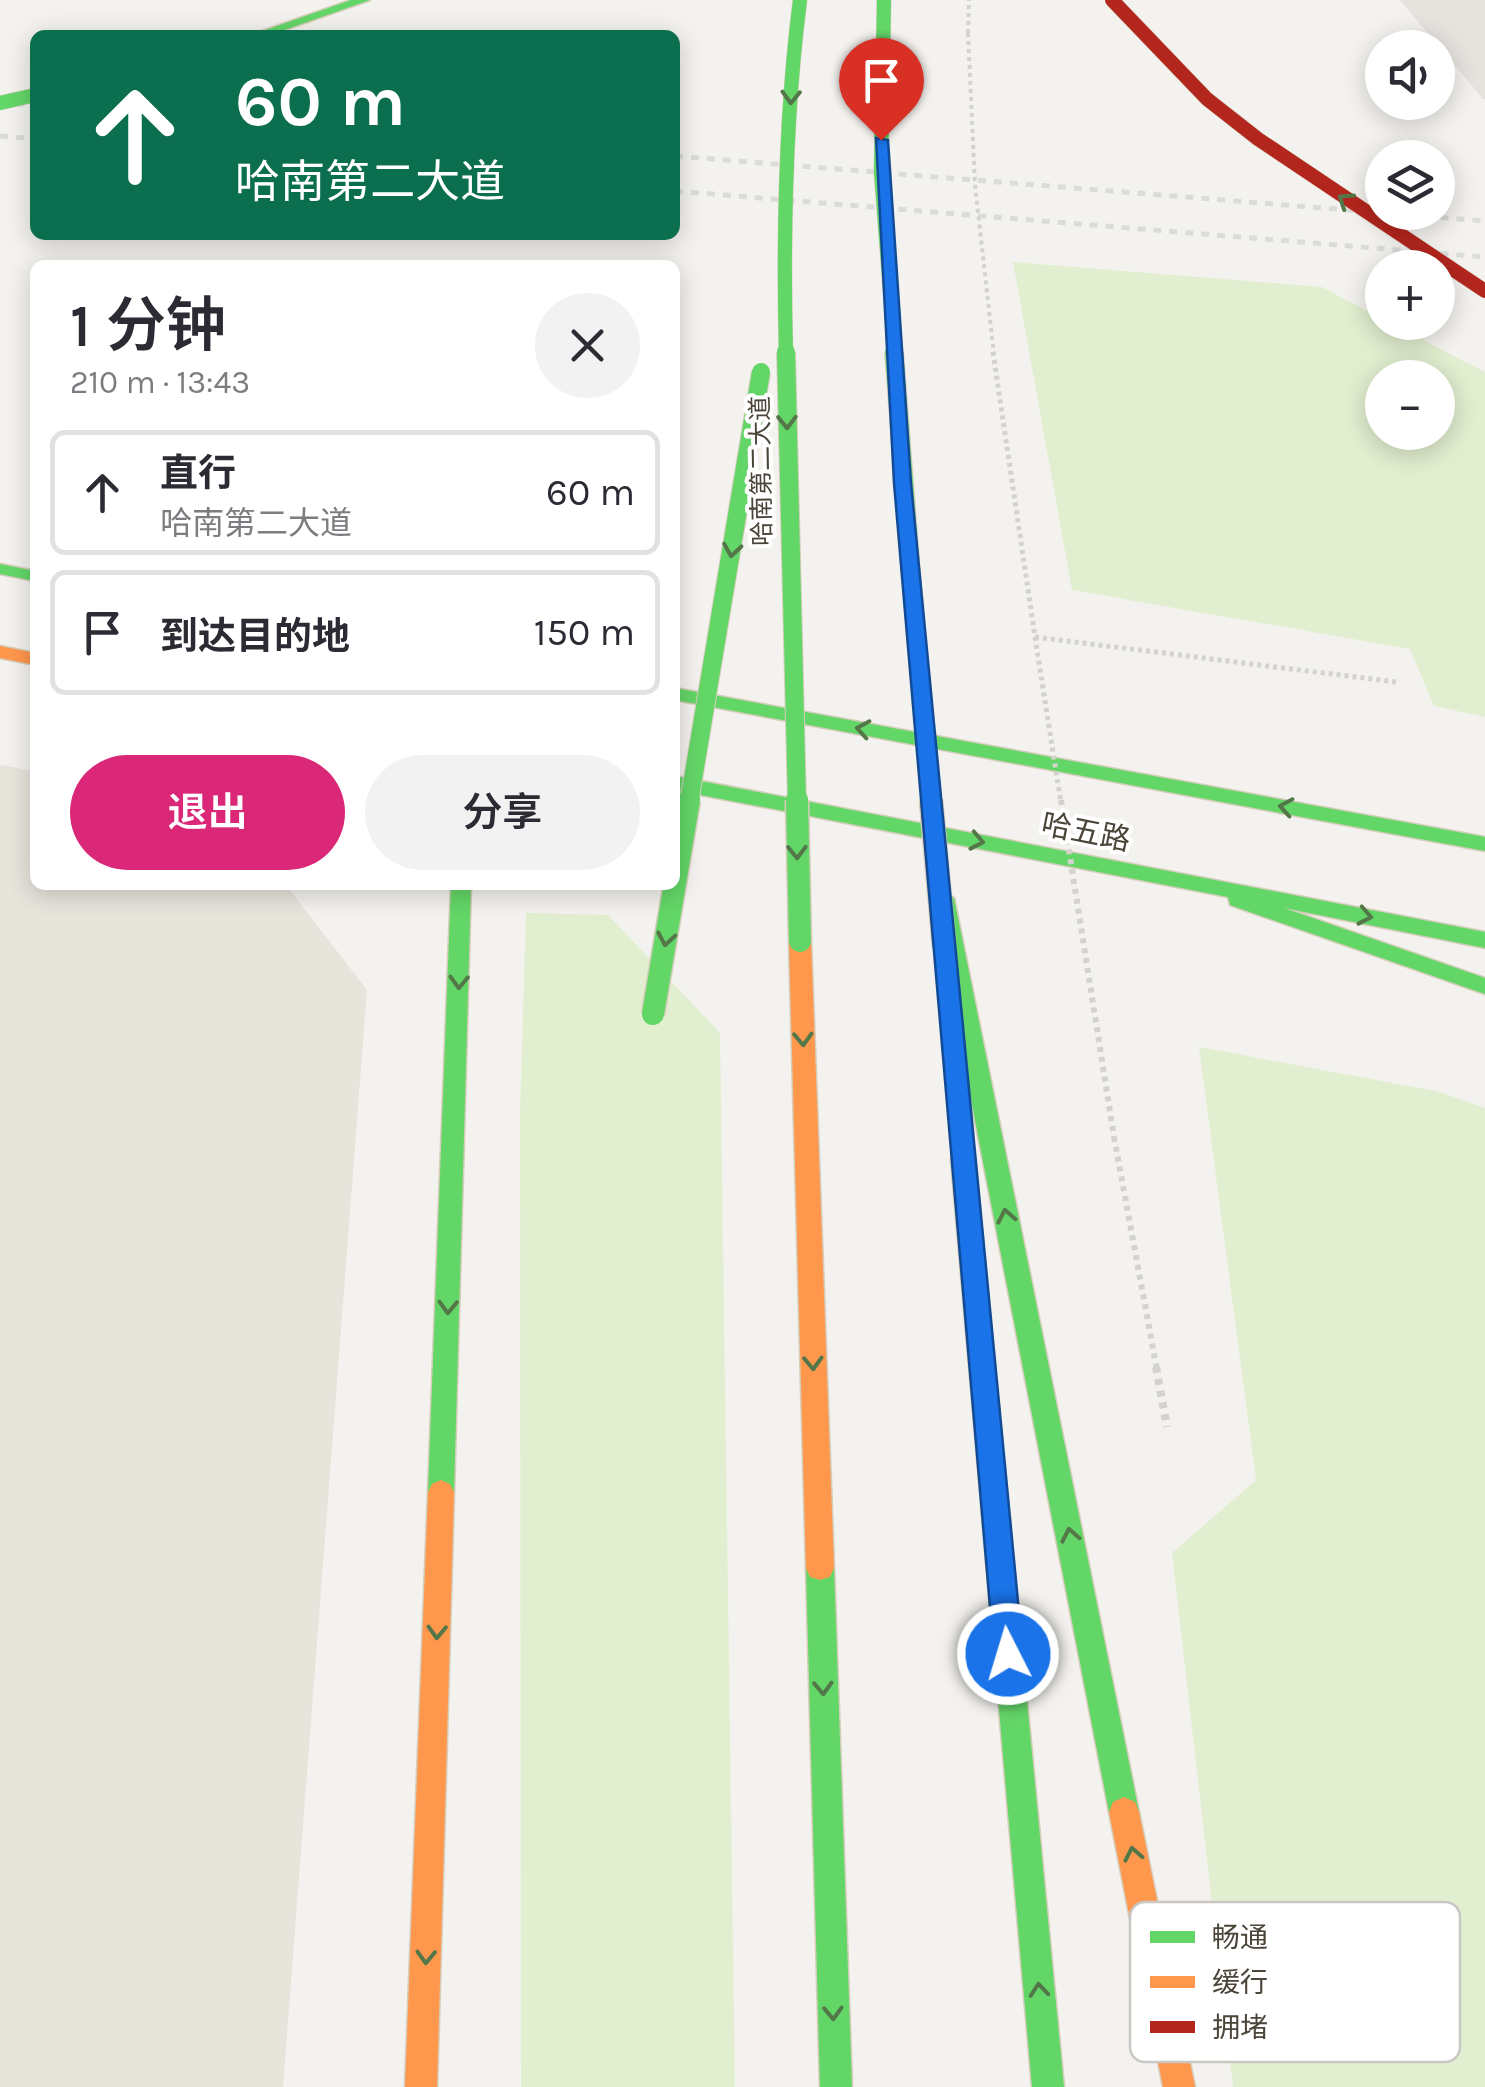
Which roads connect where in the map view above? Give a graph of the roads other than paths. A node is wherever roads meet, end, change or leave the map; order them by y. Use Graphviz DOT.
graph roads {
  1 [pos="364,0"];
  2 [pos="800,0"];
  3 [pos="884,0"];
  4 [pos="1112,0"];
  5 [pos="272,30"];
  6 [pos="30,96"];
  7 [pos="0,103"];
  8 [pos="787,212"];
  9 [pos="1485,291"];
  10 [pos="0,569"];
  11 [pos="30,575"];
  12 [pos="0,652"];
  13 [pos="30,657"];
  14 [pos="680,695"];
  15 [pos="680,784"];
  16 [pos="1485,844"];
  17 [pos="680,852"];
  18 [pos="939,876"];
  19 [pos="1182,881"];
  20 [pos="461,890"];
  21 [pos="674,890"];
  22 [pos="1485,940"];
  23 [pos="1485,986"];
  24 [pos="653,1014"];
  25 [pos="956,1084"];
  26 [pos="962,1142"];
  27 [pos="1142,1902"];
  28 [pos="1174,2062"];
  29 [pos="422,2087"];
  30 [pos="836,2087"];
  31 [pos="1048,2087"];
  32 [pos="1179,2087"];
  1 -- 5 [label="main road"];
  2 -- 8 [label="main road, 哈南第二大道, one-way, bridge"];
  3 -- 18 [label="main road, bridge"];
  9 -- 4 [label="main road, one-way, bridge"];
  6 -- 7 [label="main road, bridge"];
  8 -- 17 [label="main road, one-way, bridge"];
  8 -- 30 [label="main road, 哈南第二大道, one-way, bridge"];
  10 -- 11 [label="main road"];
  12 -- 13 [label="main road"];
  16 -- 14 [label="main road, 哈五路, one-way"];
  15 -- 19 [label="main road, 哈五路, one-way"];
  18 -- 25 [label="main road, bridge"];
  27 -- 18 [label="main road, one-way, bridge"];
  19 -- 22 [label="main road, 哈五路, one-way"];
  19 -- 23 [label="main road"];
  20 -- 29 [label="main road, one-way"];
  21 -- 24 [label="main road, one-way, bridge"];
  31 -- 26 [label="main road, one-way"];
  32 -- 28 [label="main road, one-way, bridge"];
}
